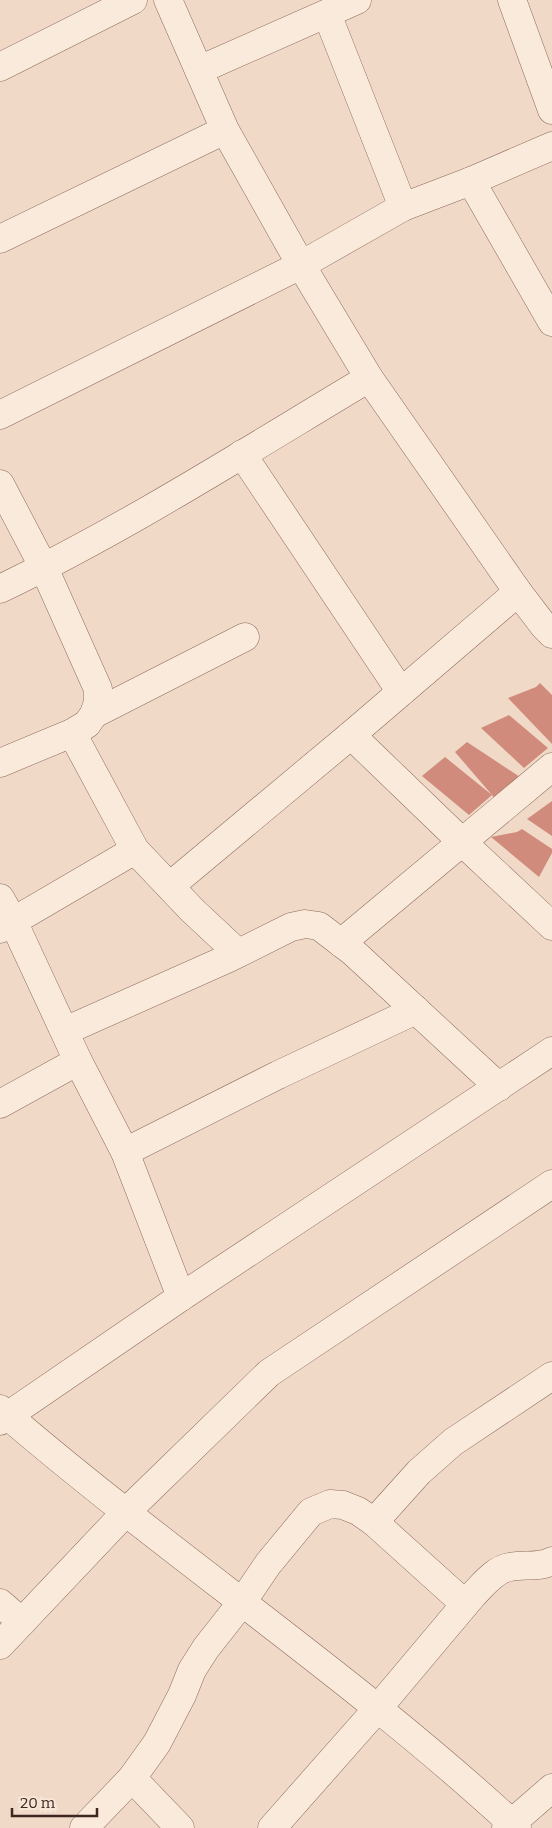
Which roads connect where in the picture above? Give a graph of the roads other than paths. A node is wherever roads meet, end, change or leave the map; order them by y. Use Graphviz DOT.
graph roads {
  1 [pos="133,0"];
  2 [pos="168,0"];
  3 [pos="357,0"];
  4 [pos="512,0"];
  5 [pos="327,14"];
  6 [pos="0,67"];
  7 [pos="199,70"];
  8 [pos="552,110"];
  9 [pos="225,130"];
  10 [pos="552,146"];
  11 [pos="471,181"];
  12 [pos="403,208"];
  13 [pos="0,239"];
  14 [pos="301,265"];
  15 [pos="552,322"];
  16 [pos="369,378"];
  17 [pos="0,415"];
  18 [pos="242,454"];
  19 [pos="0,484"];
  20 [pos="44,568"];
  21 [pos="0,589"];
  22 [pos="518,592"];
  23 [pos="549,627"];
  24 [pos="245,637"];
  25 [pos="401,692"];
  26 [pos="94,714"];
  27 [pos="72,733"];
  28 [pos="351,735"];
  29 [pos="0,763"];
  30 [pos="552,766"];
  31 [pos="461,842"];
  32 [pos="135,850"];
  33 [pos="170,886"];
  34 [pos="0,898"];
  35 [pos="7,925"];
  36 [pos="552,926"];
  37 [pos="341,943"];
  38 [pos="238,953"];
  39 [pos="416,1010"];
  40 [pos="65,1031"];
  41 [pos="552,1051"];
  42 [pos="78,1060"];
  43 [pos="499,1087"];
  44 [pos="0,1104"];
  45 [pos="125,1152"];
  46 [pos="552,1184"];
  47 [pos="181,1297"];
  48 [pos="552,1376"];
  49 [pos="3,1415"];
  50 [pos="126,1512"];
  51 [pos="374,1522"];
  52 [pos="552,1561"];
  53 [pos="243,1601"];
  54 [pos="0,1603"];
  55 [pos="466,1604"];
  56 [pos="22,1622"];
  57 [pos="0,1645"];
  58 [pos="378,1708"];
  59 [pos="132,1778"];
  60 [pos="552,1788"];
  61 [pos="512,1826"];
  62 [pos="84,1828"];
  63 [pos="180,1828"];
  64 [pos="272,1828"];
  1 -- 6 [label="street"];
  2 -- 7 [label="street"];
  3 -- 5 [label="street"];
  4 -- 8 [label="street"];
  5 -- 7 [label="street"];
  5 -- 12 [label="street"];
  7 -- 9 [label="street"];
  9 -- 13 [label="street"];
  9 -- 14 [label="street"];
  10 -- 11 [label="street"];
  11 -- 12 [label="street"];
  11 -- 15 [label="street"];
  12 -- 14 [label="street"];
  14 -- 16 [label="street"];
  14 -- 17 [label="street"];
  16 -- 18 [label="street"];
  16 -- 22 [label="street"];
  18 -- 20 [label="street"];
  18 -- 25 [label="street"];
  19 -- 20 [label="street"];
  20 -- 21 [label="street"];
  20 -- 26 [label="street"];
  22 -- 23 [label="street"];
  22 -- 25 [label="street"];
  24 -- 26 [label="street"];
  25 -- 28 [label="street"];
  26 -- 27 [label="street"];
  27 -- 29 [label="street"];
  27 -- 32 [label="street"];
  28 -- 31 [label="street"];
  28 -- 33 [label="street"];
  30 -- 31 [label="street"];
  31 -- 36 [label="street"];
  31 -- 37 [label="street"];
  32 -- 33 [label="street"];
  32 -- 35 [label="street"];
  33 -- 38 [label="street"];
  34 -- 35 [label="street"];
  35 -- 40 [label="street"];
  37 -- 38 [label="street"];
  37 -- 39 [label="street"];
  38 -- 40 [label="street"];
  39 -- 43 [label="street"];
  39 -- 45 [label="street"];
  40 -- 42 [label="street"];
  41 -- 43 [label="street"];
  42 -- 44 [label="street"];
  42 -- 45 [label="street"];
  43 -- 47 [label="street"];
  45 -- 47 [label="street"];
  46 -- 50 [label="street"];
  47 -- 49 [label="street"];
  48 -- 51 [label="street"];
  49 -- 50 [label="street"];
  50 -- 53 [label="street"];
  50 -- 56 [label="street"];
  51 -- 53 [label="street"];
  51 -- 55 [label="street"];
  52 -- 55 [label="street"];
  53 -- 58 [label="street"];
  53 -- 59 [label="street"];
  54 -- 56 [label="street"];
  55 -- 58 [label="street"];
  56 -- 57 [label="street"];
  58 -- 61 [label="street"];
  58 -- 64 [label="street"];
  59 -- 62 [label="street"];
  59 -- 63 [label="street"];
  60 -- 61 [label="street"];
}
